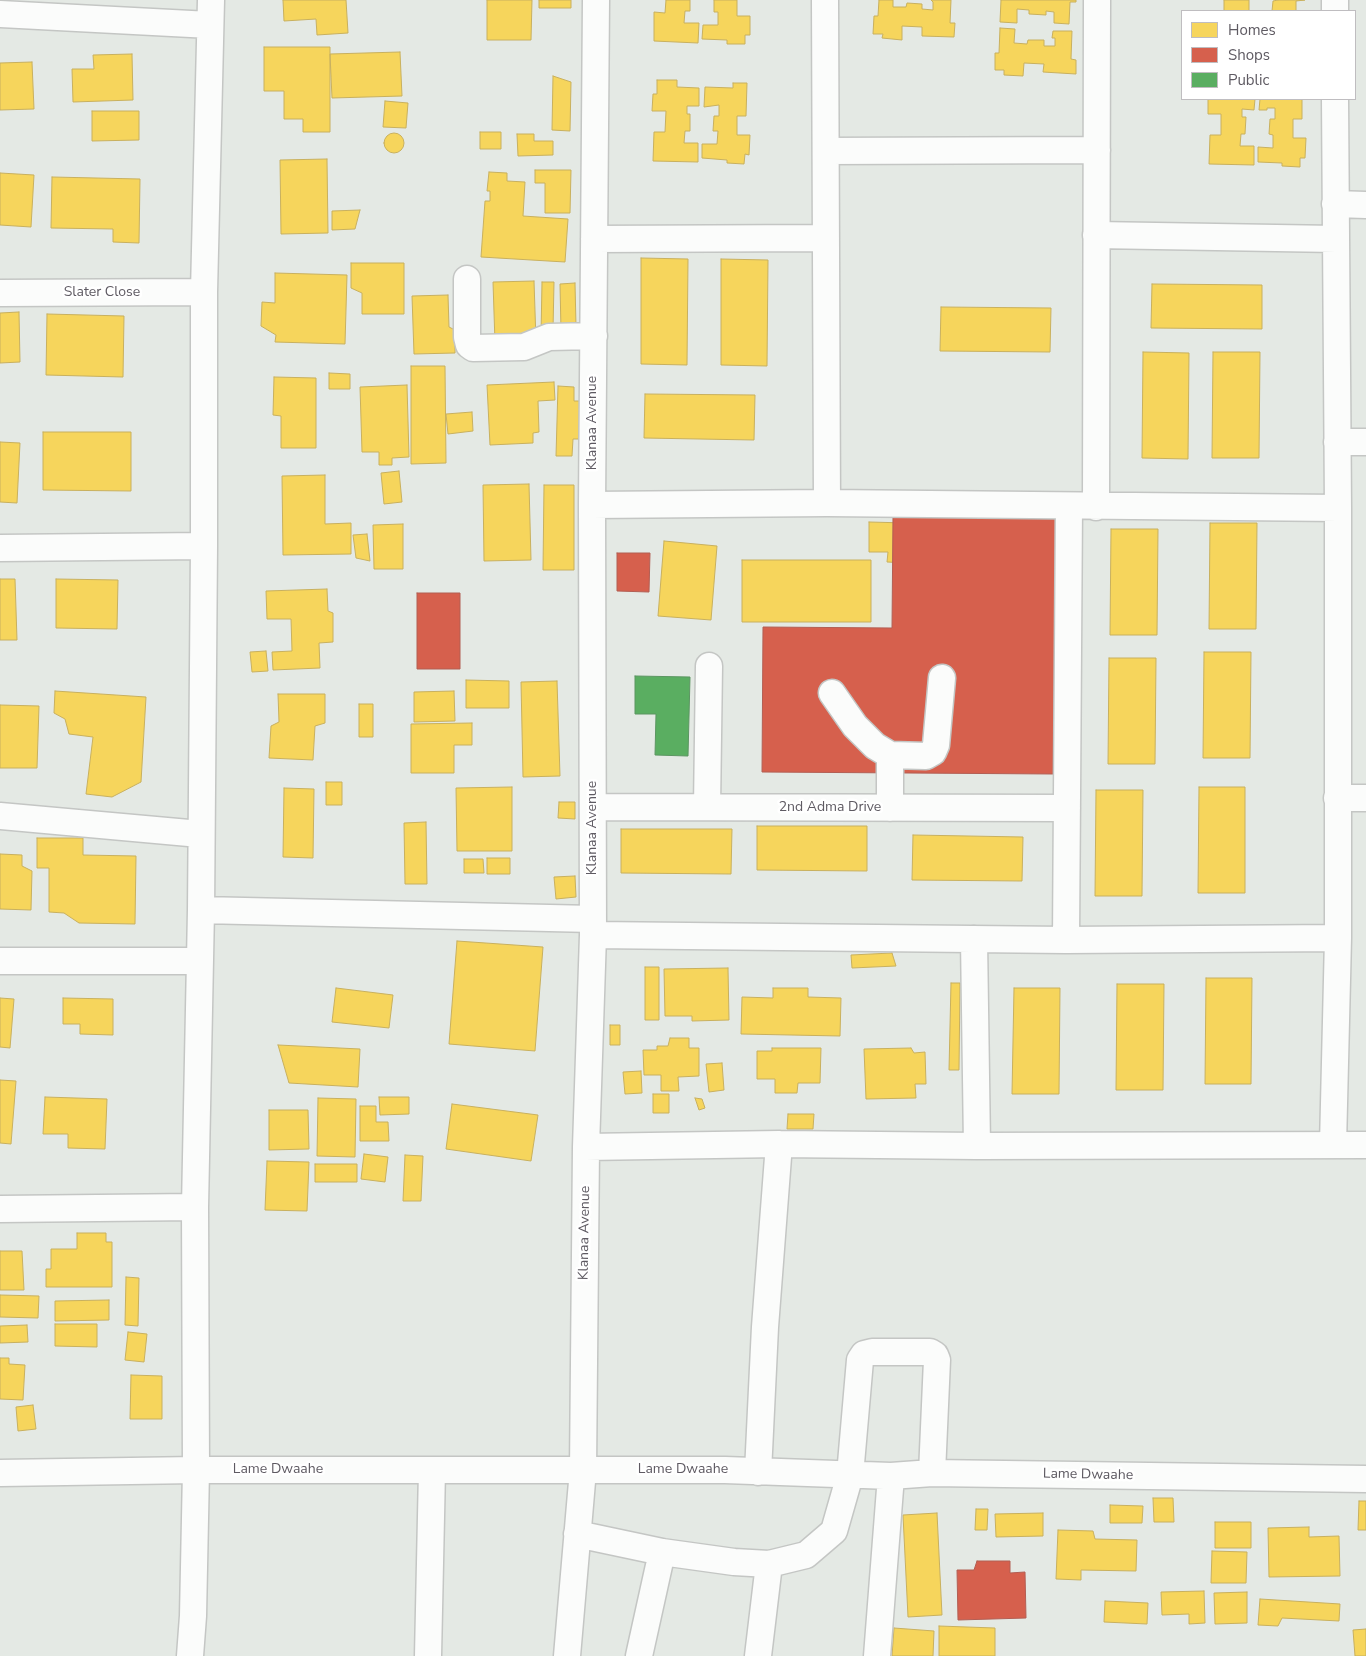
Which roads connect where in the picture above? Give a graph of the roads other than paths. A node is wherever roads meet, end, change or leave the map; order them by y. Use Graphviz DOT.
graph roads {
  1 [pos="596,0"];
  2 [pos="825,0"];
  3 [pos="1097,0"];
  4 [pos="210,12"];
  5 [pos="0,14"];
  6 [pos="1335,100"];
  7 [pos="1097,150"];
  8 [pos="826,151"];
  9 [pos="1335,204"];
  10 [pos="1366,204"];
  11 [pos="1096,235"];
  12 [pos="826,238"];
  13 [pos="594,239"];
  14 [pos="1336,239"];
  15 [pos="467,279"];
  16 [pos="204,292"];
  17 [pos="0,293"];
  18 [pos="594,336"];
  19 [pos="1337,442"];
  20 [pos="1366,442"];
  21 [pos="827,503"];
  22 [pos="592,505"];
  23 [pos="1069,506"];
  24 [pos="1096,506"];
  25 [pos="1338,508"];
  26 [pos="204,546"];
  27 [pos="0,548"];
  28 [pos="709,666"];
  29 [pos="942,678"];
  30 [pos="832,693"];
  31 [pos="890,755"];
  32 [pos="1337,798"];
  33 [pos="1366,798"];
  34 [pos="593,807"];
  35 [pos="707,807"];
  36 [pos="890,808"];
  37 [pos="1067,808"];
  38 [pos="0,816"];
  39 [pos="200,834"];
  40 [pos="201,910"];
  41 [pos="593,927"];
  42 [pos="1338,938"];
  43 [pos="974,939"];
  44 [pos="1066,940"];
  45 [pos="0,961"];
  46 [pos="200,961"];
  47 [pos="778,1144"];
  48 [pos="1333,1145"];
  49 [pos="1366,1145"];
  50 [pos="977,1146"];
  51 [pos="586,1147"];
  52 [pos="195,1206"];
  53 [pos="0,1209"];
  54 [pos="196,1470"];
  55 [pos="432,1470"];
  56 [pos="583,1470"];
  57 [pos="758,1472"];
  58 [pos="0,1473"];
  59 [pos="932,1473"];
  60 [pos="850,1475"];
  61 [pos="891,1476"];
  62 [pos="1366,1479"];
  63 [pos="577,1534"];
  64 [pos="662,1552"];
  65 [pos="770,1564"];
  66 [pos="190,1656"];
  67 [pos="428,1656"];
  68 [pos="567,1656"];
  69 [pos="639,1656"];
  70 [pos="758,1656"];
  71 [pos="878,1656"];
  1 -- 13 [label="street, Klanaa Avenue"];
  2 -- 8 [label="street"];
  3 -- 7 [label="street"];
  4 -- 5 [label="street"];
  4 -- 16 [label="street"];
  6 -- 9 [label="street"];
  7 -- 8 [label="street"];
  7 -- 11 [label="street"];
  8 -- 12 [label="street"];
  9 -- 10 [label="street"];
  9 -- 14 [label="street"];
  11 -- 14 [label="street"];
  11 -- 24 [label="street"];
  12 -- 13 [label="street"];
  12 -- 21 [label="street"];
  13 -- 18 [label="street, Klanaa Avenue"];
  14 -- 19 [label="street"];
  15 -- 18 [label="street"];
  16 -- 17 [label="street, Slater Close"];
  16 -- 26 [label="street"];
  18 -- 22 [label="street, Klanaa Avenue"];
  19 -- 20 [label="street"];
  19 -- 25 [label="street"];
  21 -- 22 [label="street"];
  21 -- 23 [label="street"];
  22 -- 34 [label="street, Klanaa Avenue"];
  23 -- 24 [label="street"];
  23 -- 37 [label="street"];
  24 -- 25 [label="street"];
  25 -- 32 [label="street"];
  26 -- 27 [label="street"];
  26 -- 39 [label="street"];
  28 -- 35 [label="street"];
  29 -- 31 [label="street"];
  30 -- 31 [label="street"];
  31 -- 36 [label="street"];
  32 -- 33 [label="street"];
  32 -- 42 [label="street"];
  34 -- 35 [label="street, 2nd Adma Drive"];
  34 -- 41 [label="street, Klanaa Avenue"];
  35 -- 36 [label="street, 2nd Adma Drive"];
  36 -- 37 [label="street, 2nd Adma Drive"];
  37 -- 44 [label="street"];
  38 -- 39 [label="street"];
  39 -- 40 [label="street"];
  40 -- 41 [label="street"];
  40 -- 46 [label="street"];
  41 -- 43 [label="street"];
  41 -- 51 [label="street, Klanaa Avenue"];
  42 -- 44 [label="street"];
  42 -- 48 [label="street"];
  43 -- 44 [label="street"];
  43 -- 50 [label="street"];
  45 -- 46 [label="street"];
  46 -- 52 [label="street"];
  47 -- 50 [label="street"];
  47 -- 51 [label="street"];
  47 -- 57 [label="street"];
  48 -- 49 [label="street"];
  48 -- 50 [label="street"];
  51 -- 56 [label="street, Klanaa Avenue"];
  52 -- 53 [label="street"];
  52 -- 54 [label="street"];
  54 -- 55 [label="street, Lame Dwaahe"];
  54 -- 58 [label="street, Lame Dwaahe"];
  54 -- 66 [label="street"];
  55 -- 56 [label="street, Lame Dwaahe"];
  55 -- 67 [label="street"];
  56 -- 57 [label="street, Lame Dwaahe"];
  56 -- 63 [label="street, Klanaa Avenue"];
  57 -- 60 [label="street, Lame Dwaahe"];
  59 -- 60 [label="street"];
  59 -- 61 [label="street, Lame Dwaahe"];
  59 -- 62 [label="street, Lame Dwaahe"];
  60 -- 61 [label="street, Lame Dwaahe"];
  60 -- 65 [label="street"];
  61 -- 71 [label="street"];
  63 -- 64 [label="street"];
  63 -- 68 [label="street, Klanaa Avenue"];
  64 -- 65 [label="street"];
  64 -- 69 [label="street"];
  65 -- 70 [label="street"];
}
